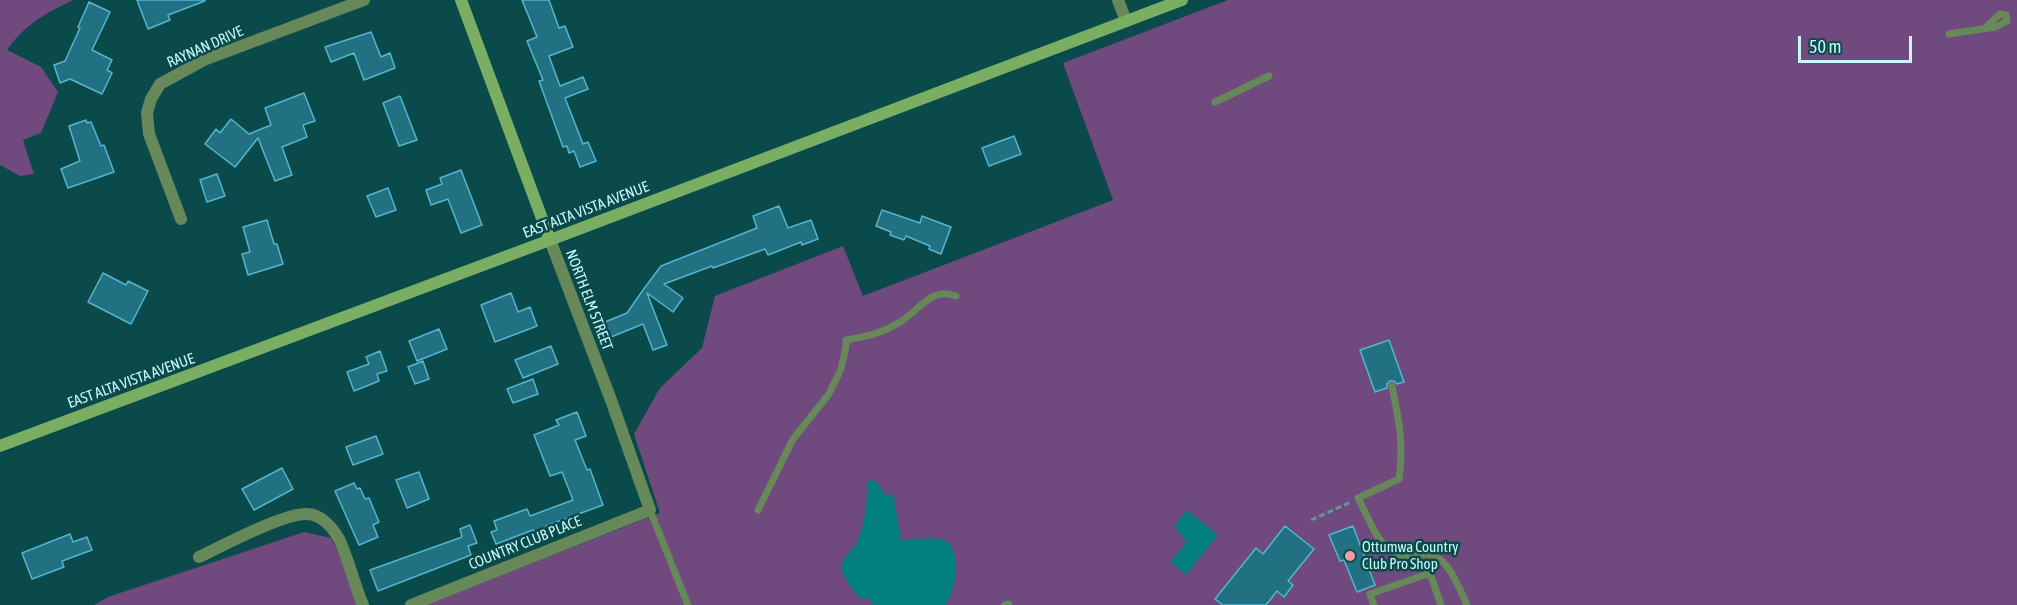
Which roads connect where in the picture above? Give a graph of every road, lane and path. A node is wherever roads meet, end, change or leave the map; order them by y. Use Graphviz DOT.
graph roads {
  1 [pos="364,0"];
  2 [pos="461,0"];
  3 [pos="1118,0"];
  4 [pos="1182,0"];
  5 [pos="1126,21"];
  6 [pos="1985,28"];
  7 [pos="1949,34"];
  8 [pos="1269,76"];
  9 [pos="1215,102"];
  10 [pos="181,219"];
  11 [pos="550,240"];
  12 [pos="956,296"];
  13 [pos="1392,386"];
  14 [pos="0,446"];
  15 [pos="1358,498"];
  16 [pos="650,510"];
  17 [pos="758,510"];
  18 [pos="1311,520"];
  19 [pos="199,557"];
  20 [pos="363,605"];
  21 [pos="411,605"];
  22 [pos="688,605"];
  23 [pos="1374,605"];
  24 [pos="1441,605"];
  25 [pos="1467,605"];
  1 -- 10 [label="street, RAYNAN DRIVE"];
  2 -- 11 [label="main road, NORTH ELM STREET"];
  3 -- 5 [label="street"];
  4 -- 5 [label="main road, EAST ALTA VISTA AVENUE"];
  5 -- 11 [label="main road, EAST ALTA VISTA AVENUE"];
  6 -- 7 [label="lane"];
  8 -- 9 [label="lane"];
  11 -- 14 [label="main road, EAST ALTA VISTA AVENUE"];
  11 -- 16 [label="street, NORTH ELM STREET"];
  12 -- 17 [label="lane"];
  13 -- 15 [label="lane"];
  15 -- 18 [label="path"];
  15 -- 25 [label="lane"];
  16 -- 21 [label="street, COUNTRY CLUB PLACE"];
  16 -- 22 [label="lane"];
  19 -- 20 [label="street"];
  23 -- 24 [label="lane"];
}
